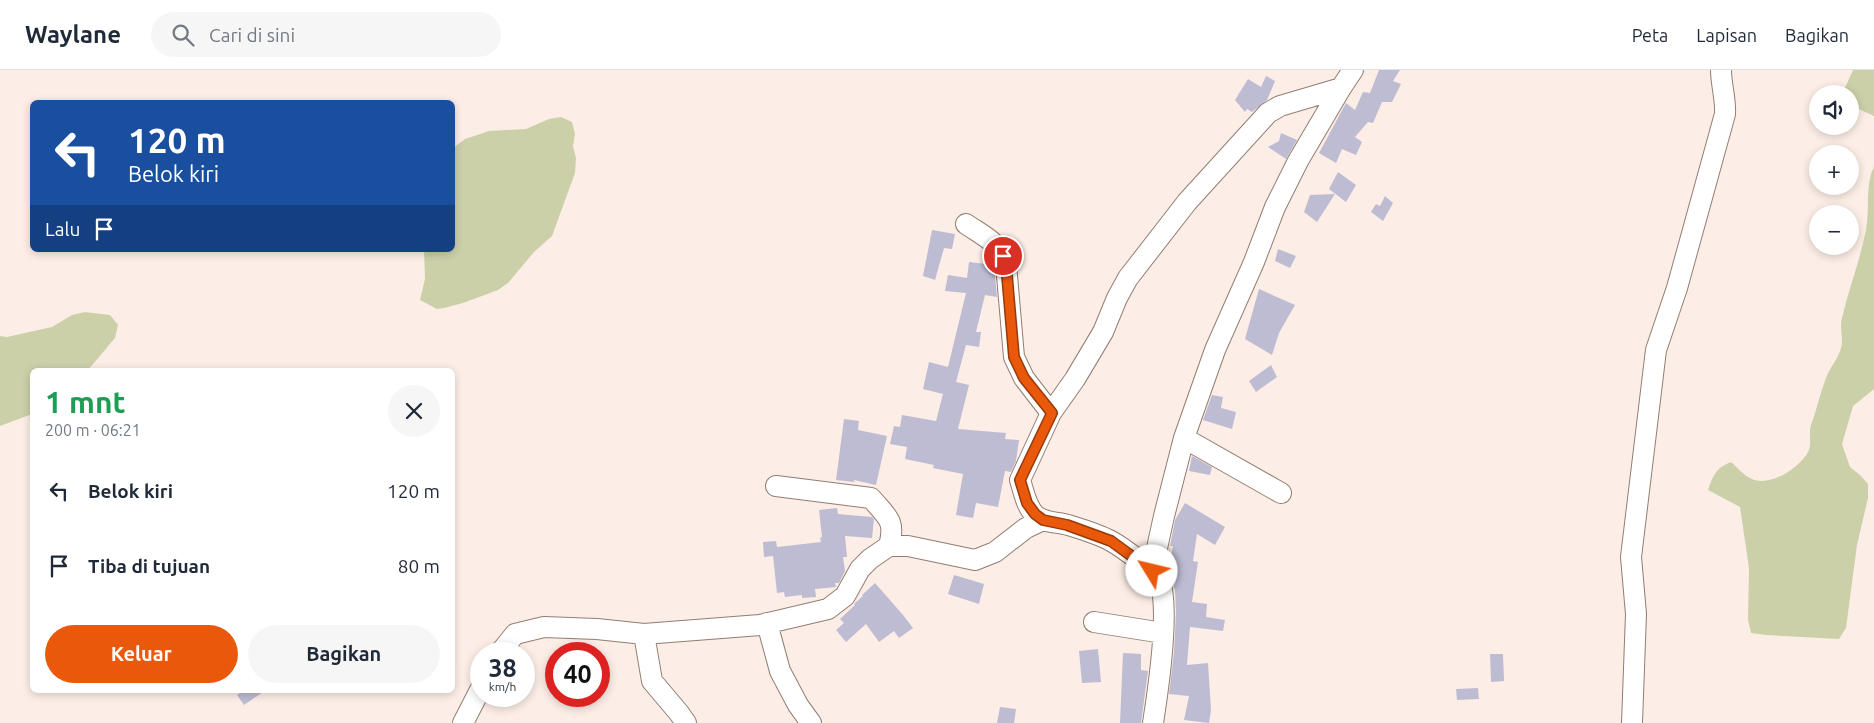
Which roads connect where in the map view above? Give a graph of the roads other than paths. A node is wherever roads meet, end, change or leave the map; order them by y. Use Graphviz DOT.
graph roads {
  1 [pos="1353,70"];
  2 [pos="1721,70"];
  3 [pos="1341,88"];
  4 [pos="966,224"];
  5 [pos="1052,413"];
  6 [pos="1184,438"];
  7 [pos="776,486"];
  8 [pos="1280,493"];
  9 [pos="1043,520"];
  10 [pos="889,546"];
  11 [pos="1152,571"];
  12 [pos="1094,622"];
  13 [pos="767,623"];
  14 [pos="1163,633"];
  15 [pos="644,634"];
  16 [pos="509,642"];
  17 [pos="471,707"];
  18 [pos="463,723"];
  19 [pos="686,723"];
  20 [pos="811,723"];
  21 [pos="1153,723"];
  22 [pos="1632,723"];
  1 -- 3 [label="street"];
  2 -- 22 [label="street"];
  3 -- 5 [label="street"];
  3 -- 6 [label="street"];
  4 -- 5 [label="street"];
  5 -- 9 [label="street"];
  6 -- 8 [label="street"];
  6 -- 11 [label="street"];
  7 -- 10 [label="street"];
  9 -- 10 [label="street"];
  9 -- 11 [label="street"];
  10 -- 13 [label="street"];
  11 -- 14 [label="street"];
  12 -- 14 [label="street"];
  13 -- 15 [label="street"];
  13 -- 20 [label="street"];
  14 -- 21 [label="street"];
  15 -- 16 [label="street"];
  15 -- 19 [label="street"];
  17 -- 18 [label="street"];
}
